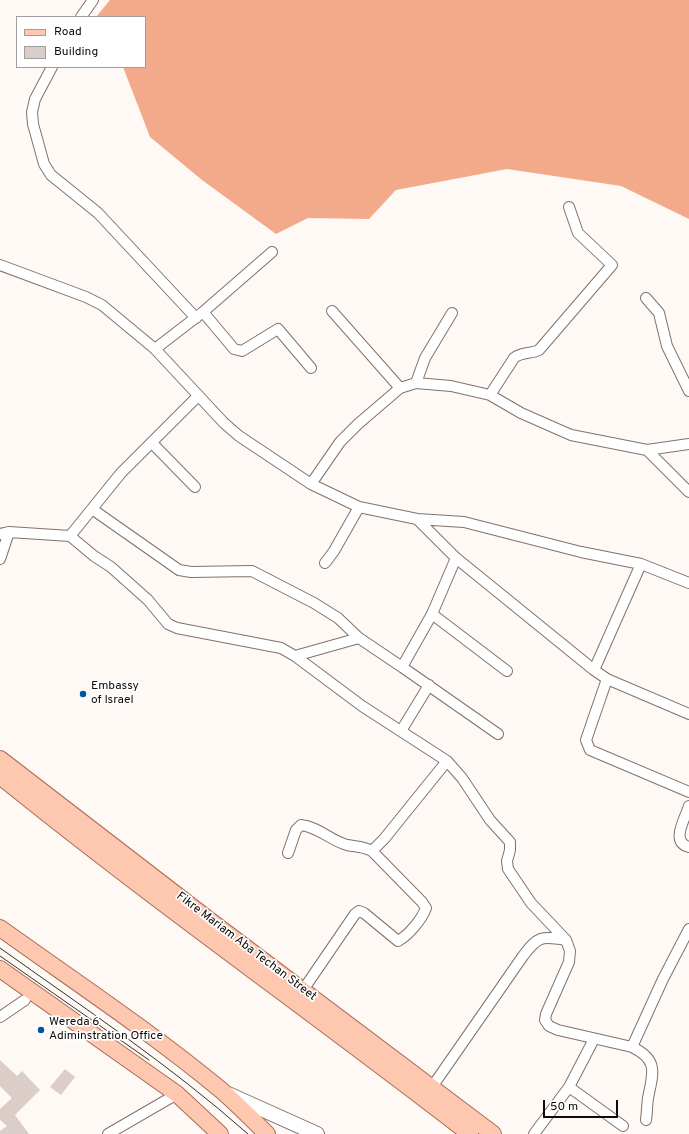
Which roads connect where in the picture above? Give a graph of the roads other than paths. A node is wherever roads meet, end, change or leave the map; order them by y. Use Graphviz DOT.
graph roads {
  1 [pos="93,0"];
  2 [pos="82,16"];
  3 [pos="52,68"];
  4 [pos="569,207"];
  5 [pos="272,252"];
  6 [pos="0,265"];
  7 [pos="646,298"];
  8 [pos="332,311"];
  9 [pos="452,313"];
  10 [pos="200,315"];
  11 [pos="155,349"];
  12 [pos="311,368"];
  13 [pos="416,384"];
  14 [pos="400,388"];
  15 [pos="689,391"];
  16 [pos="490,395"];
  17 [pos="198,396"];
  18 [pos="152,443"];
  19 [pos="689,444"];
  20 [pos="647,450"];
  21 [pos="311,484"];
  22 [pos="195,487"];
  23 [pos="689,492"];
  24 [pos="359,507"];
  25 [pos="92,509"];
  26 [pos="417,519"];
  27 [pos="4,533"];
  28 [pos="70,536"];
  29 [pos="456,558"];
  30 [pos="0,559"];
  31 [pos="325,563"];
  32 [pos="641,564"];
  33 [pos="689,583"];
  34 [pos="432,614"];
  35 [pos="359,638"];
  36 [pos="295,656"];
  37 [pos="402,667"];
  38 [pos="594,670"];
  39 [pos="507,671"];
  40 [pos="607,679"];
  41 [pos="429,685"];
  42 [pos="689,714"];
  43 [pos="401,731"];
  44 [pos="498,734"];
  45 [pos="0,759"];
  46 [pos="447,761"];
  47 [pos="0,776"];
  48 [pos="689,792"];
  49 [pos="689,806"];
  50 [pos="689,847"];
  51 [pos="372,851"];
  52 [pos="288,853"];
  53 [pos="122,862"];
  54 [pos="0,928"];
  55 [pos="689,928"];
  56 [pos="566,940"];
  57 [pos="0,969"];
  58 [pos="0,982"];
  59 [pos="303,990"];
  60 [pos="25,1000"];
  61 [pos="0,1017"];
  62 [pos="594,1039"];
  63 [pos="632,1047"];
  64 [pos="432,1087"];
  65 [pos="569,1087"];
  66 [pos="171,1090"];
  67 [pos="222,1091"];
  68 [pos="646,1120"];
  69 [pos="623,1126"];
  70 [pos="108,1134"];
  71 [pos="220,1134"];
  72 [pos="268,1134"];
  73 [pos="317,1134"];
  74 [pos="470,1134"];
  75 [pos="493,1134"];
  76 [pos="534,1134"];
  1 -- 2 [label="street"];
  3 -- 10 [label="street"];
  4 -- 16 [label="street"];
  5 -- 10 [label="street"];
  6 -- 11 [label="street"];
  7 -- 15 [label="street"];
  8 -- 14 [label="street"];
  9 -- 13 [label="street"];
  10 -- 11 [label="street"];
  10 -- 12 [label="street"];
  11 -- 17 [label="street"];
  13 -- 14 [label="street"];
  13 -- 16 [label="street"];
  14 -- 21 [label="street"];
  16 -- 20 [label="street"];
  17 -- 18 [label="street"];
  17 -- 21 [label="street"];
  18 -- 22 [label="street"];
  18 -- 25 [label="street"];
  19 -- 20 [label="street"];
  20 -- 23 [label="street"];
  21 -- 24 [label="street"];
  24 -- 26 [label="street"];
  24 -- 31 [label="street"];
  25 -- 28 [label="street"];
  25 -- 35 [label="street"];
  26 -- 29 [label="street"];
  26 -- 32 [label="street"];
  27 -- 28 [label="street"];
  27 -- 30 [label="street"];
  28 -- 36 [label="street"];
  29 -- 34 [label="street"];
  29 -- 38 [label="street"];
  32 -- 33 [label="street"];
  32 -- 38 [label="street"];
  34 -- 37 [label="street"];
  34 -- 39 [label="street"];
  35 -- 36 [label="street"];
  35 -- 37 [label="street"];
  36 -- 43 [label="street"];
  37 -- 41 [label="street"];
  38 -- 40 [label="street"];
  40 -- 42 [label="street"];
  40 -- 48 [label="street"];
  41 -- 43 [label="street"];
  41 -- 44 [label="street"];
  43 -- 46 [label="street"];
  45 -- 53 [label="main road, Fikre Mariam Aba Techan Street"];
  46 -- 51 [label="street"];
  46 -- 56 [label="street"];
  47 -- 53 [label="main road, Fikre Mariam Aba Techan Street"];
  49 -- 50 [label="street"];
  51 -- 52 [label="street"];
  51 -- 59 [label="street"];
  53 -- 59 [label="main road, Fikre Mariam Aba Techan Street"];
  53 -- 74 [label="main road, Fikre Mariam Aba Techan Street"];
  54 -- 67 [label="main road"];
  55 -- 63 [label="street"];
  56 -- 62 [label="street"];
  56 -- 64 [label="street"];
  57 -- 66 [label="main road"];
  58 -- 60 [label="main road"];
  59 -- 64 [label="main road, Fikre Mariam Aba Techan Street"];
  60 -- 61 [label="street"];
  60 -- 66 [label="main road"];
  62 -- 63 [label="street"];
  62 -- 65 [label="street"];
  63 -- 68 [label="street"];
  64 -- 75 [label="main road, Fikre Mariam Aba Techan Street"];
  65 -- 69 [label="street"];
  65 -- 76 [label="street"];
  66 -- 70 [label="street"];
  66 -- 71 [label="main road"];
  67 -- 72 [label="main road"];
  67 -- 73 [label="main road"];
}
